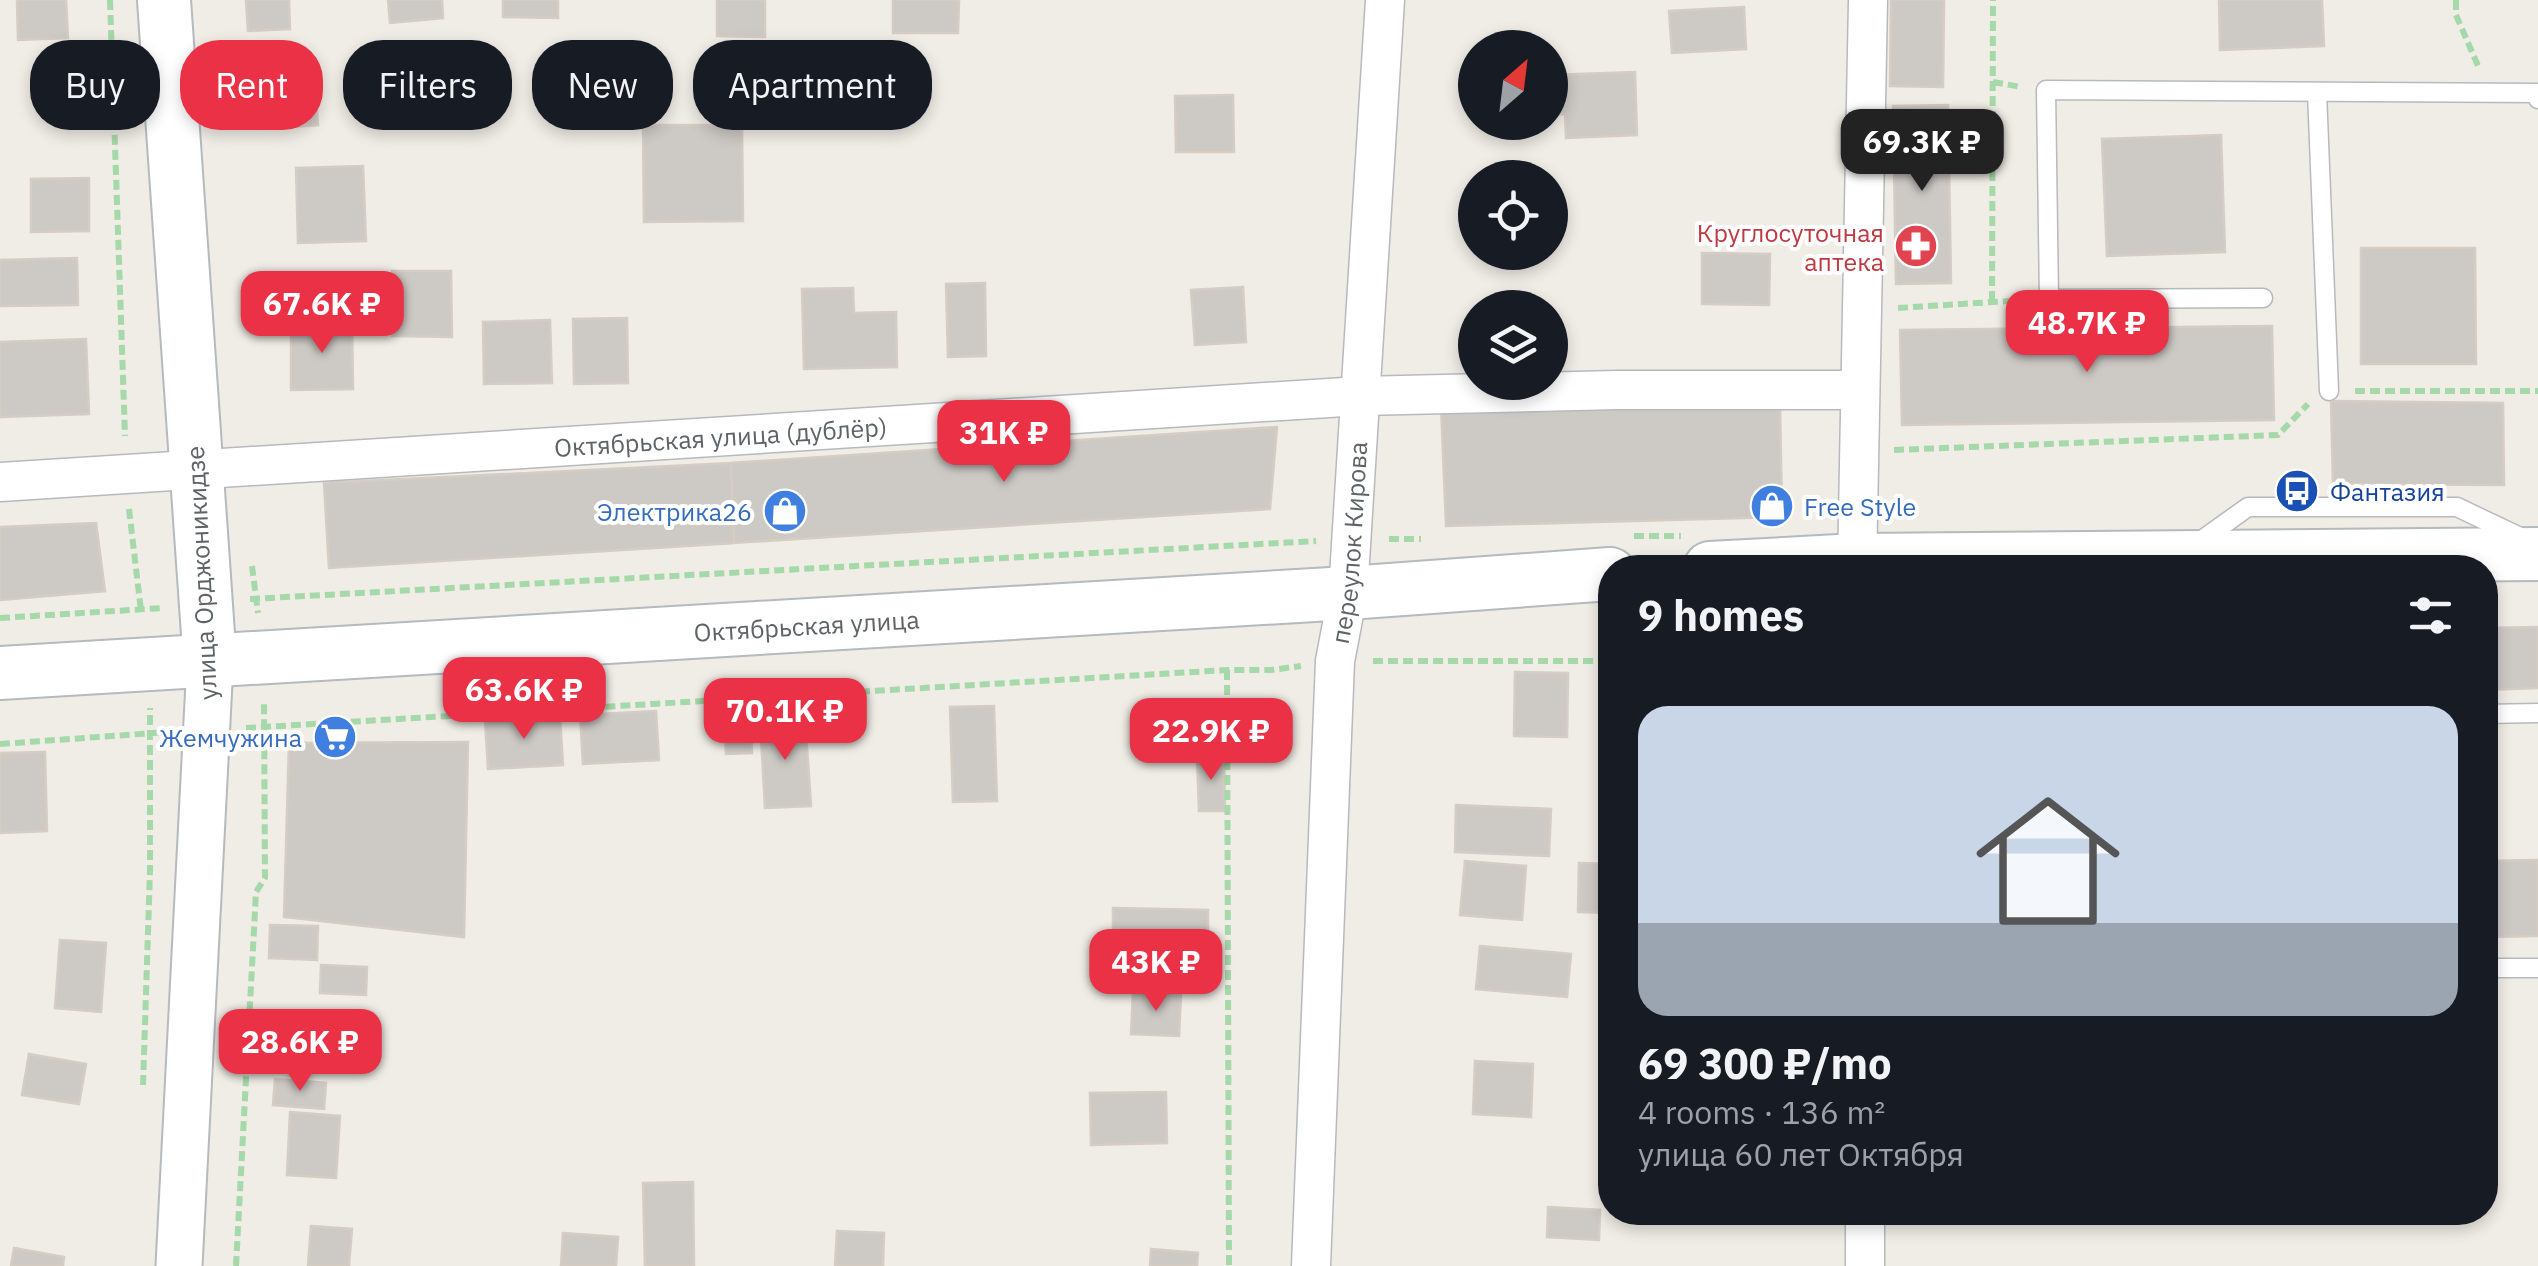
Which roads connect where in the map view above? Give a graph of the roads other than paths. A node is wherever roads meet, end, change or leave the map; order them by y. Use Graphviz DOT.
graph roads {
  1 [pos="164,0"];
  2 [pos="1385,0"];
  3 [pos="1868,0"];
  4 [pos="2316,92"];
  5 [pos="2538,99"];
  6 [pos="2263,298"];
  7 [pos="1860,390"];
  8 [pos="2329,391"];
  9 [pos="1360,396"];
  10 [pos="195,468"];
  11 [pos="0,482"];
  12 [pos="2538,546"];
  13 [pos="1704,552"];
  14 [pos="2538,554"];
  15 [pos="1742,555"];
  16 [pos="1857,555"];
  17 [pos="2195,555"];
  18 [pos="2488,555"];
  19 [pos="1598,557"];
  20 [pos="1348,593"];
  21 [pos="210,663"];
  22 [pos="0,674"];
  23 [pos="2538,712"];
  24 [pos="2498,714"];
  25 [pos="2498,968"];
  26 [pos="2538,968"];
  27 [pos="1865,1225"];
  28 [pos="179,1266"];
  29 [pos="1311,1266"];
  30 [pos="1865,1266"];
  1 -- 10 [label="main road, улица Орджоникидзе"];
  2 -- 9 [label="street, переулок Кирова"];
  3 -- 7 [label="street"];
  4 -- 5 [label="lane"];
  4 -- 6 [label="lane"];
  4 -- 8 [label="lane"];
  7 -- 9 [label="street, Октябрьская улица (дублёр)"];
  7 -- 16 [label="street"];
  9 -- 10 [label="street, Октябрьская улица (дублёр)"];
  9 -- 20 [label="street, переулок Кирова"];
  10 -- 11 [label="street, Октябрьская улица (дублёр)"];
  10 -- 21 [label="main road, улица Орджоникидзе"];
  12 -- 17 [label="lane"];
  13 -- 15 [label="main road"];
  14 -- 18 [label="main road"];
  19 -- 20 [label="main road, Октябрьская улица"];
  20 -- 21 [label="main road, Октябрьская улица"];
  20 -- 29 [label="street, переулок Кирова"];
  21 -- 22 [label="main road, Октябрьская улица"];
  21 -- 28 [label="street, улица Орджоникидзе"];
  23 -- 24 [label="lane"];
  25 -- 26 [label="lane"];
  27 -- 30 [label="street"];
}
